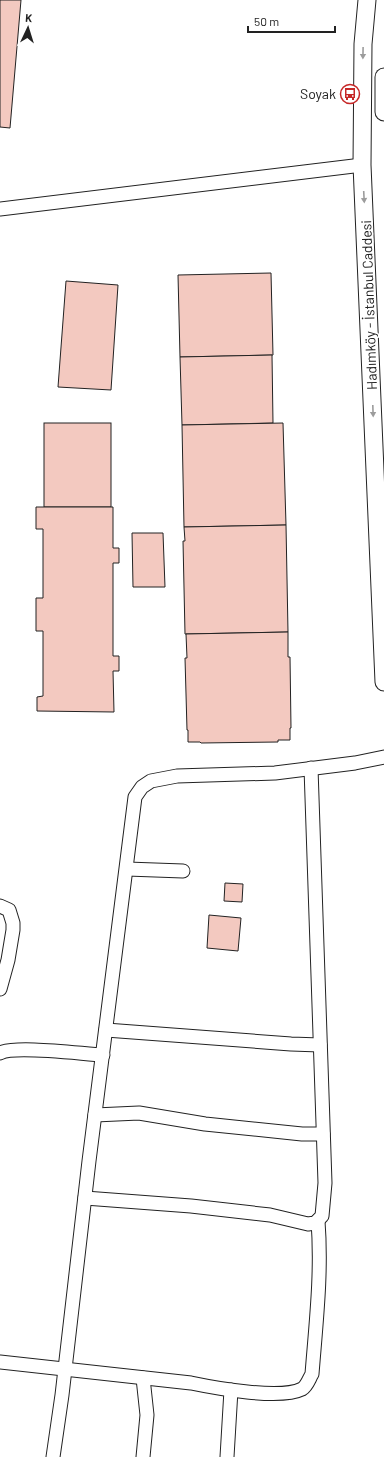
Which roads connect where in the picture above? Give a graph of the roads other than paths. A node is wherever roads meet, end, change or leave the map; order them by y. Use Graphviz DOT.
graph roads {
  1 [pos="367,0"];
  2 [pos="384,77"];
  3 [pos="384,112"];
  4 [pos="362,164"];
  5 [pos="0,209"];
  6 [pos="384,682"];
  7 [pos="384,757"];
  8 [pos="311,768"];
  9 [pos="127,869"];
  10 [pos="183,871"];
  11 [pos="0,906"];
  12 [pos="0,989"];
  13 [pos="106,1030"];
  14 [pos="320,1045"];
  15 [pos="0,1053"];
  16 [pos="102,1055"];
  17 [pos="95,1115"];
  18 [pos="323,1134"];
  19 [pos="85,1198"];
  20 [pos="318,1221"];
  21 [pos="0,1362"];
  22 [pos="65,1369"];
  23 [pos="143,1378"];
  24 [pos="231,1390"];
  25 [pos="53,1457"];
  26 [pos="143,1457"];
  27 [pos="227,1457"];
  1 -- 4 [label="main road, Hadımköy - İstanbul Caddesi, one-way"];
  2 -- 3 [label="main road"];
  4 -- 5 [label="street"];
  4 -- 6 [label="main road, Hadımköy - İstanbul Caddesi, one-way"];
  7 -- 8 [label="street"];
  8 -- 9 [label="street"];
  8 -- 14 [label="street"];
  9 -- 10 [label="street"];
  9 -- 13 [label="street"];
  11 -- 12 [label="street"];
  13 -- 14 [label="street"];
  13 -- 16 [label="street"];
  14 -- 18 [label="street"];
  15 -- 16 [label="street"];
  16 -- 17 [label="street"];
  17 -- 18 [label="street"];
  17 -- 19 [label="street"];
  18 -- 20 [label="street"];
  19 -- 20 [label="street"];
  19 -- 22 [label="street"];
  20 -- 24 [label="street"];
  21 -- 22 [label="street"];
  22 -- 23 [label="street"];
  22 -- 25 [label="street"];
  23 -- 24 [label="street"];
  23 -- 26 [label="street"];
  24 -- 27 [label="street"];
}
